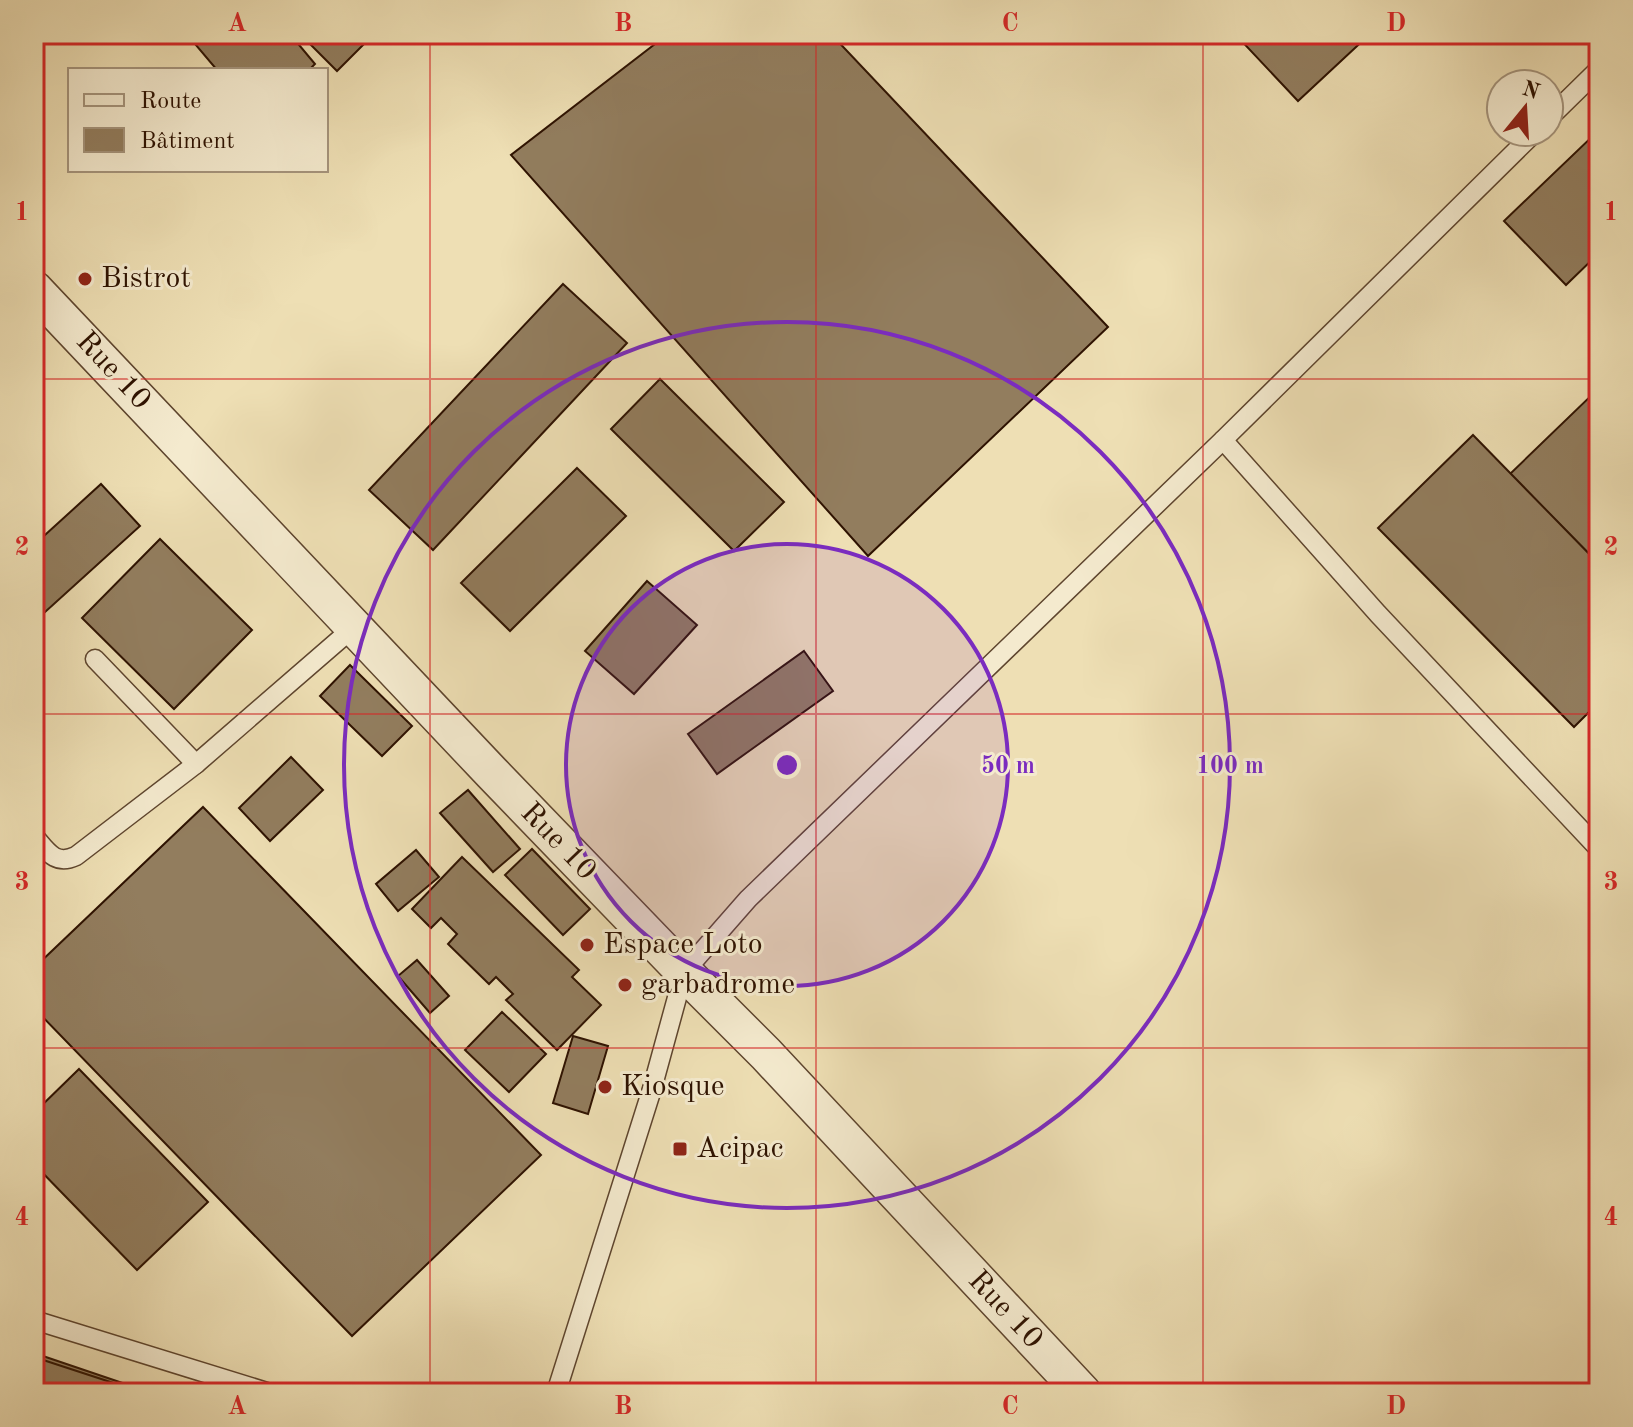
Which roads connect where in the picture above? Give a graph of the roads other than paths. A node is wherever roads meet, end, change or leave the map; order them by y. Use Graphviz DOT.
graph roads {
  1 [pos="1599,69"];
  2 [pos="1565,102"];
  3 [pos="1519,148"];
  4 [pos="34,289"];
  5 [pos="1223,440"];
  6 [pos="354,627"];
  7 [pos="95,659"];
  8 [pos="196,764"];
  9 [pos="34,836"];
  10 [pos="1599,849"];
  11 [pos="684,972"];
  12 [pos="34,1320"];
  13 [pos="270,1393"];
  14 [pos="556,1393"];
  15 [pos="1083,1393"];
  1 -- 2 [label="lane"];
  3 -- 5 [label="lane"];
  4 -- 6 [label="street, Rue 10"];
  5 -- 10 [label="lane"];
  5 -- 11 [label="lane"];
  6 -- 8 [label="lane"];
  6 -- 11 [label="street, Rue 10"];
  7 -- 8 [label="lane"];
  8 -- 9 [label="lane"];
  11 -- 14 [label="lane"];
  11 -- 15 [label="street, Rue 10"];
  12 -- 13 [label="lane"];
}
